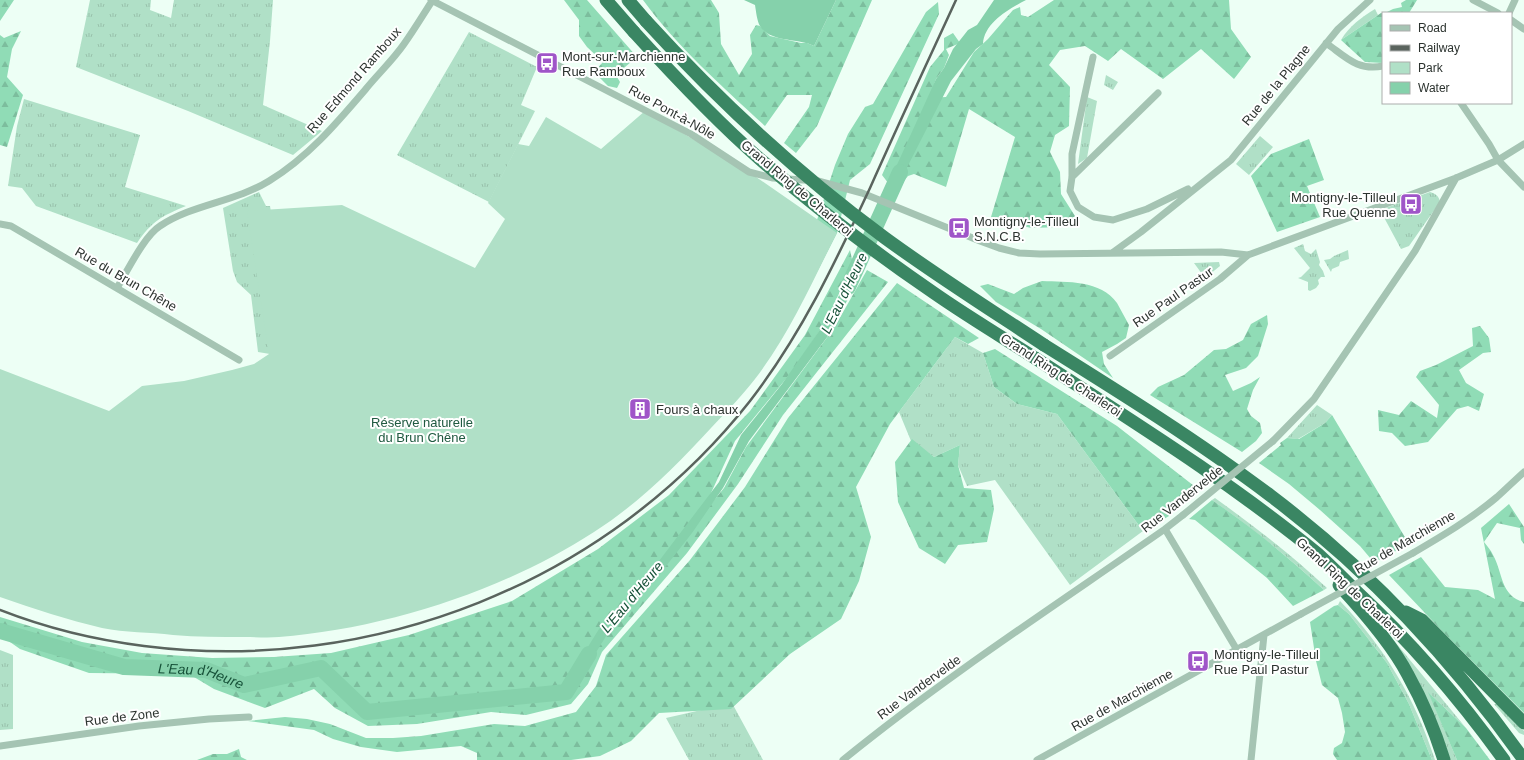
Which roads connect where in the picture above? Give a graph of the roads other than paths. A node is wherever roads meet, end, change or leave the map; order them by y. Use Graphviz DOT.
graph roads {
  1 [pos="431,0"];
  2 [pos="606,0"];
  3 [pos="628,0"];
  4 [pos="1370,0"];
  5 [pos="1473,0"];
  6 [pos="1515,0"];
  7 [pos="1496,12"];
  8 [pos="1509,12"];
  9 [pos="1512,21"];
  10 [pos="1524,29"];
  11 [pos="1326,43"];
  12 [pos="1093,57"];
  13 [pos="1382,66"];
  14 [pos="1158,93"];
  15 [pos="1462,104"];
  16 [pos="1524,144"];
  17 [pos="1498,160"];
  18 [pos="1072,177"];
  19 [pos="1456,178"];
  20 [pos="1199,184"];
  21 [pos="1524,187"];
  22 [pos="0,224"];
  23 [pos="1111,254"];
  24 [pos="1248,255"];
  25 [pos="118,288"];
  26 [pos="1110,356"];
  27 [pos="239,360"];
  28 [pos="1524,472"];
  29 [pos="1165,529"];
  30 [pos="1319,556"];
  31 [pos="1397,607"];
  32 [pos="1264,635"];
  33 [pos="1237,650"];
  34 [pos="249,717"];
  35 [pos="1524,723"];
  36 [pos="0,746"];
  37 [pos="843,760"];
  38 [pos="1037,760"];
  39 [pos="1252,760"];
  40 [pos="1444,760"];
  41 [pos="1504,760"];
  42 [pos="1524,760"];
  1 -- 23 [label="street, Rue Pont-à-Nôle"];
  1 -- 25 [label="street, Rue Edmond Ramboux"];
  2 -- 30 [label="highway, Grand Ring de Charleroi, bridge"];
  3 -- 31 [label="highway, Grand Ring de Charleroi, bridge"];
  4 -- 11 [label="street, Rue de la Plagne"];
  5 -- 7 [label="street"];
  6 -- 8 [label="street"];
  9 -- 10 [label="street"];
  11 -- 13 [label="street"];
  11 -- 20 [label="street, Rue de la Plagne"];
  12 -- 18 [label="street, Rue de la Plagne"];
  14 -- 18 [label="street"];
  15 -- 17 [label="street"];
  16 -- 17 [label="street"];
  17 -- 19 [label="street"];
  17 -- 21 [label="street"];
  18 -- 20 [label="street, Rue de la Plagne"];
  19 -- 24 [label="street"];
  19 -- 29 [label="street, Rue Vandervelde, bridge"];
  20 -- 23 [label="street, Rue de la Plagne"];
  22 -- 25 [label="street, Rue du Brun Chêne"];
  23 -- 24 [label="street, Rue Pont-à-Nôle"];
  24 -- 26 [label="street, Rue Paul Pastur"];
  25 -- 27 [label="street, Rue du Brun Chêne"];
  28 -- 32 [label="street, Rue de Marchienne, bridge"];
  29 -- 33 [label="street"];
  29 -- 37 [label="street, Rue Vandervelde"];
  30 -- 40 [label="highway"];
  30 -- 41 [label="highway, Grand Ring de Charleroi"];
  31 -- 35 [label="highway"];
  31 -- 42 [label="highway, Grand Ring de Charleroi"];
  32 -- 33 [label="street, Rue de Marchienne"];
  32 -- 39 [label="street"];
  33 -- 38 [label="street, Rue de Marchienne"];
  34 -- 36 [label="street, Rue de Zone"];
}
